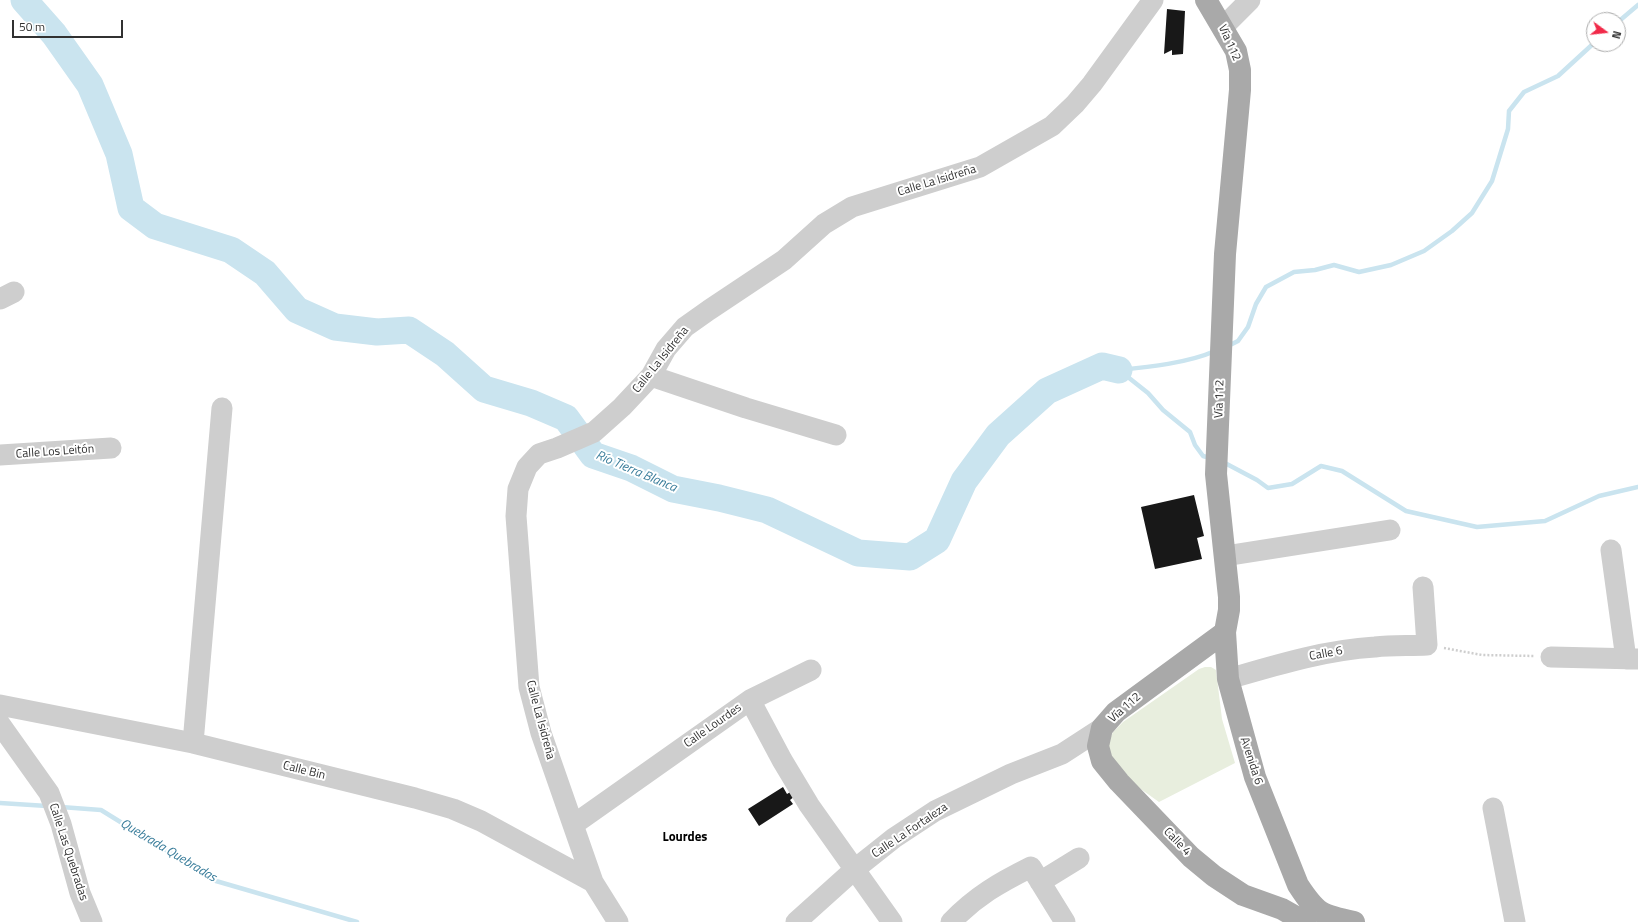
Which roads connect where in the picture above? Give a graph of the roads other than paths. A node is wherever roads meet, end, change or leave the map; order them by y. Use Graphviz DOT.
graph roads {
  1 [pos="1153,0"];
  2 [pos="1206,0"];
  3 [pos="1250,0"];
  4 [pos="1223,27"];
  5 [pos="651,376"];
  6 [pos="222,408"];
  7 [pos="836,435"];
  8 [pos="111,448"];
  9 [pos="0,455"];
  10 [pos="1390,530"];
  11 [pos="1610,550"];
  12 [pos="1225,556"];
  13 [pos="1423,587"];
  14 [pos="1225,632"];
  15 [pos="1551,657"];
  16 [pos="1190,658"];
  17 [pos="1632,659"];
  18 [pos="811,670"];
  19 [pos="1228,679"];
  20 [pos="750,700"];
  21 [pos="0,704"];
  22 [pos="0,724"];
  23 [pos="193,743"];
  24 [pos="1101,745"];
  25 [pos="1062,754"];
  26 [pos="1493,808"];
  27 [pos="573,825"];
  28 [pos="1079,858"];
  29 [pos="855,869"];
  30 [pos="594,882"];
  31 [pos="1040,882"];
  32 [pos="1298,885"];
  33 [pos="1282,909"];
  34 [pos="1324,919"];
  35 [pos="92,922"];
  36 [pos="618,922"];
  37 [pos="796,922"];
  38 [pos="892,922"];
  39 [pos="951,922"];
  40 [pos="1066,922"];
  41 [pos="1304,922"];
  42 [pos="1354,922"];
  43 [pos="1515,922"];
  1 -- 5 [label="street, Calle La Isidreña"];
  2 -- 4 [label="main road, Vía 112"];
  3 -- 4 [label="street"];
  4 -- 12 [label="main road, Vía 112"];
  5 -- 7 [label="street"];
  5 -- 27 [label="street, Calle La Isidreña"];
  6 -- 23 [label="street"];
  8 -- 9 [label="street, Calle Los Leitón"];
  10 -- 12 [label="street"];
  11 -- 17 [label="street"];
  12 -- 14 [label="main road, Vía 112"];
  13 -- 19 [label="street, Calle 6"];
  14 -- 16 [label="main road, Vía 112"];
  14 -- 19 [label="main road, Avenida 6"];
  15 -- 17 [label="street"];
  16 -- 19 [label="main road"];
  16 -- 24 [label="main road, Vía 112"];
  18 -- 20 [label="street"];
  19 -- 32 [label="main road, Avenida 6"];
  20 -- 27 [label="street, Calle Lourdes"];
  20 -- 29 [label="street, Calle Lourdes"];
  21 -- 23 [label="street, Calle Bin"];
  22 -- 35 [label="street, Calle Las Quebradas"];
  23 -- 30 [label="street, Calle Bin"];
  24 -- 25 [label="street, Calle La Fortaleza"];
  24 -- 25 [label="street, Calle La Fortaleza"];
  24 -- 33 [label="main road, Calle 4"];
  25 -- 29 [label="street, Calle La Fortaleza"];
  26 -- 43 [label="street"];
  27 -- 30 [label="street, Calle La Isidreña"];
  28 -- 31 [label="street"];
  29 -- 37 [label="street, Calle La Fortaleza"];
  29 -- 38 [label="street, Calle Lourdes"];
  30 -- 36 [label="street, Calle La Isidreña"];
  31 -- 39 [label="street"];
  31 -- 40 [label="street"];
  32 -- 33 [label="main road"];
  32 -- 34 [label="main road"];
  33 -- 41 [label="main road"];
  34 -- 42 [label="main road"];
}
